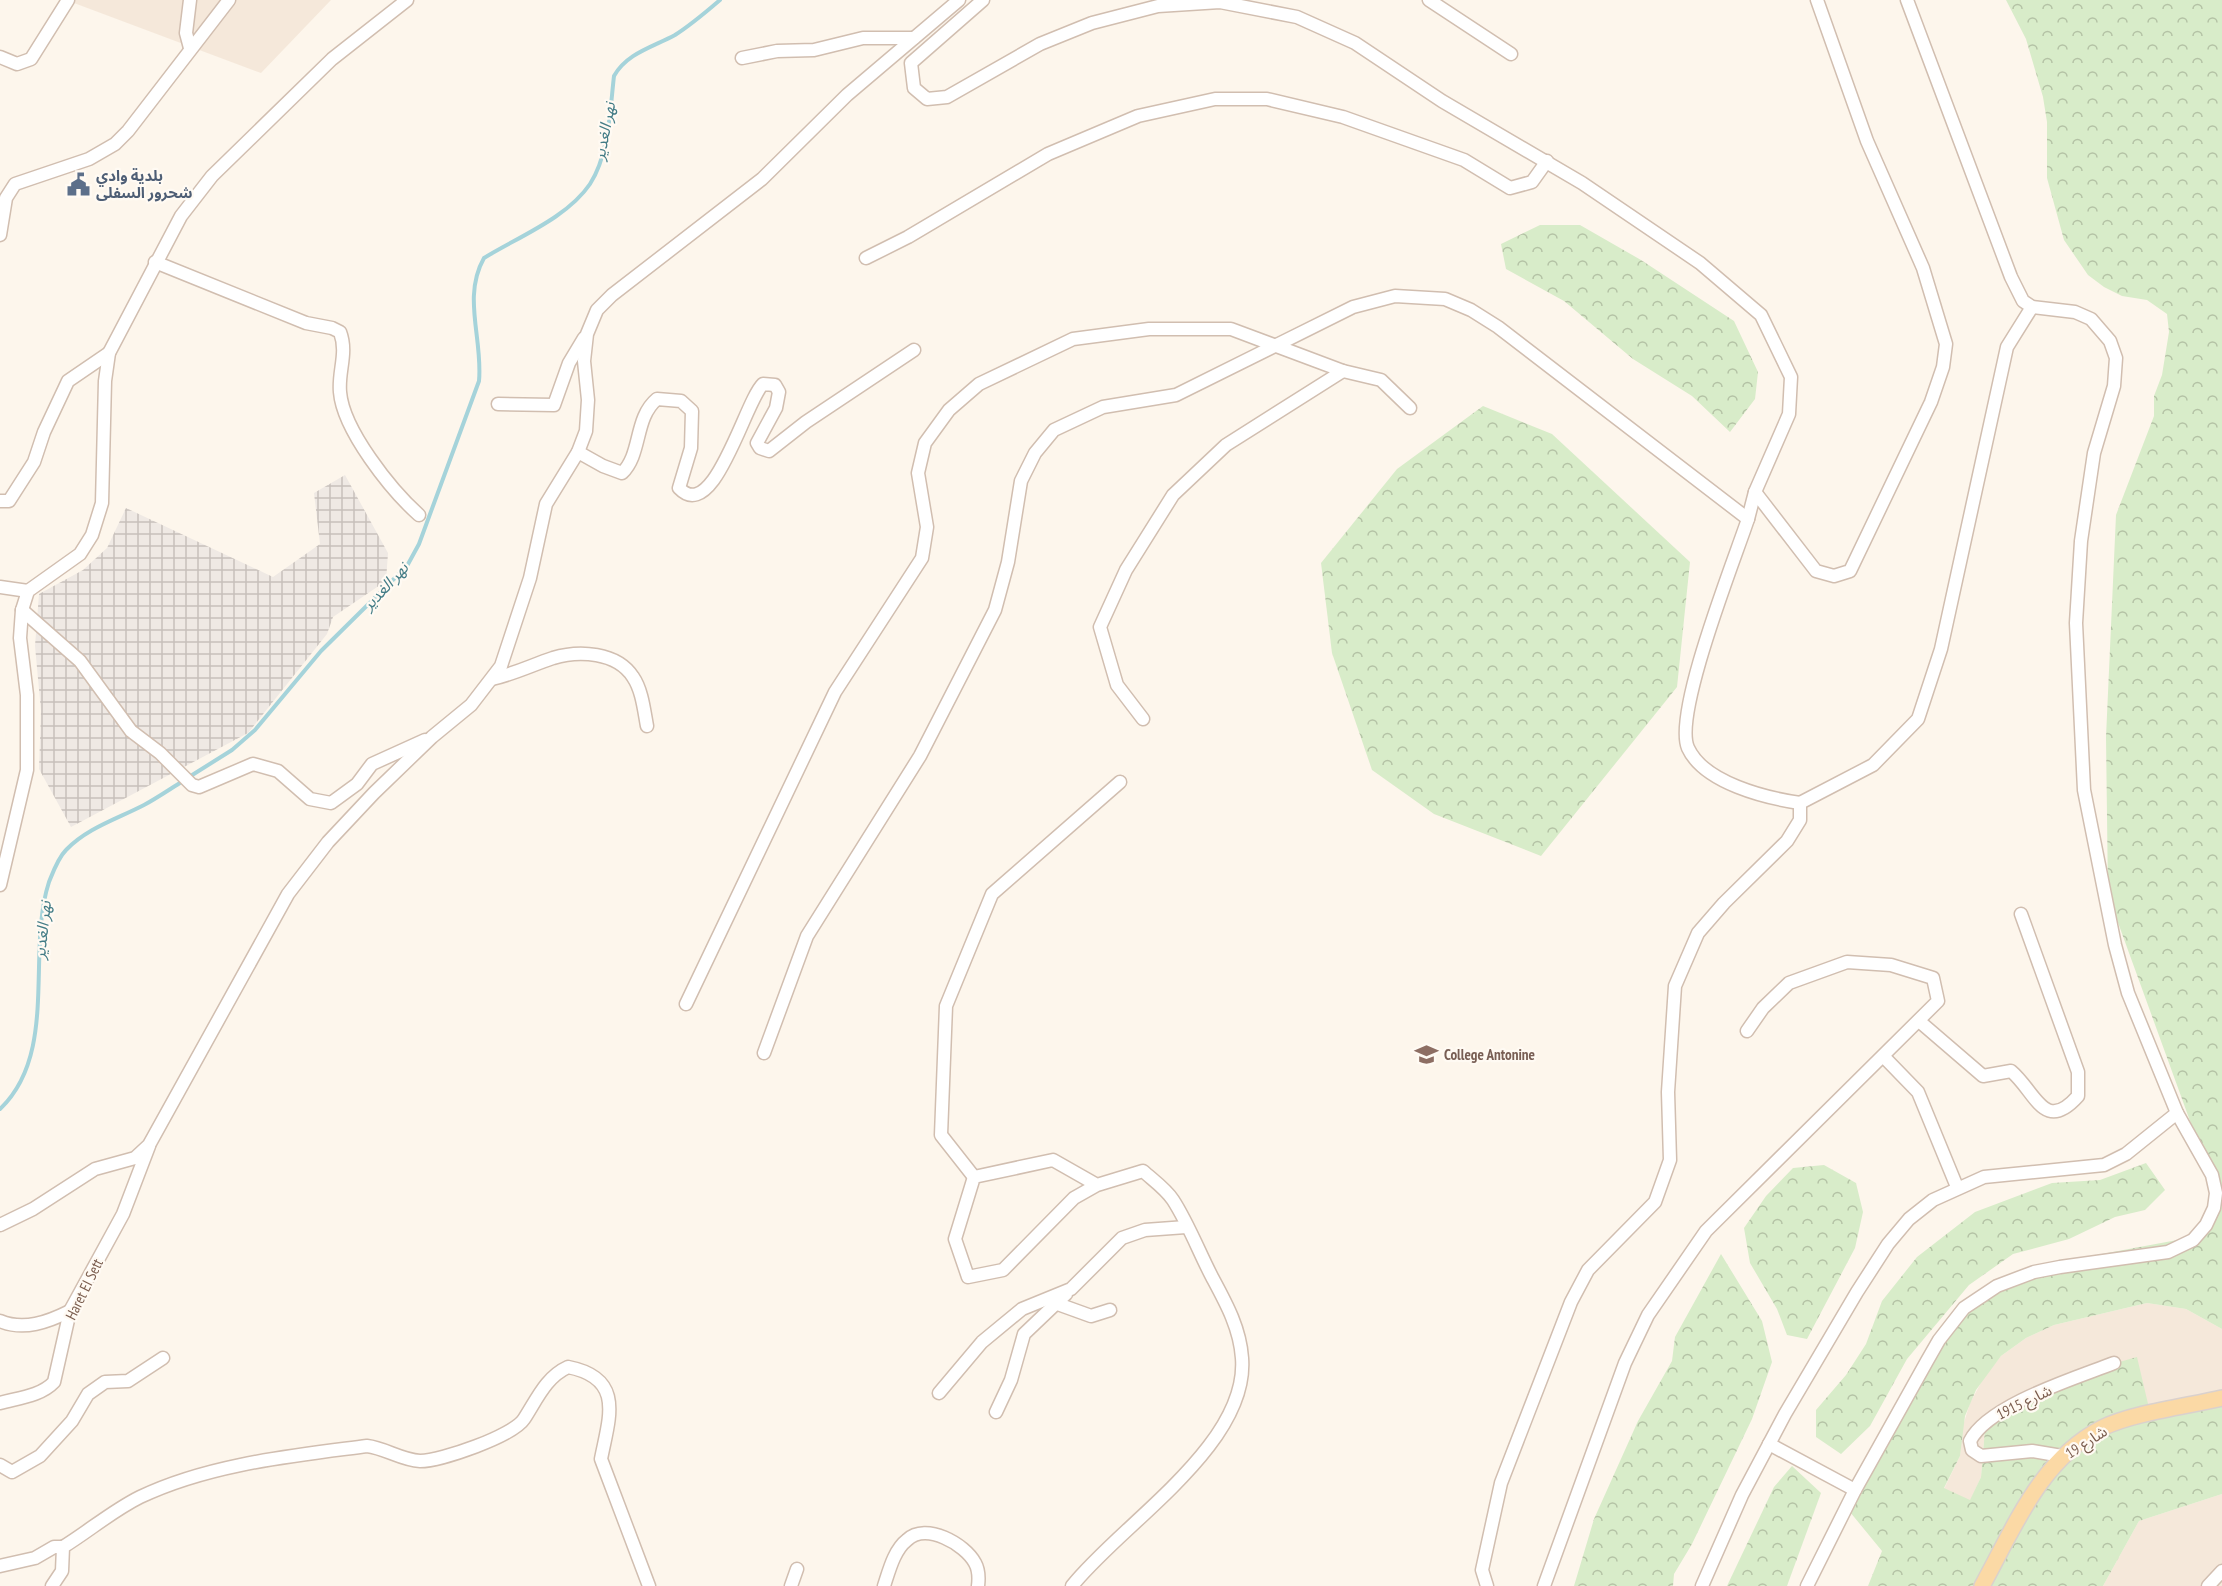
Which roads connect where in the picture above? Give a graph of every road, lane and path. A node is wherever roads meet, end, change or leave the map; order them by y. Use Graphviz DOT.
graph roads {
  1 [pos="68,0"];
  2 [pos="190,0"];
  3 [pos="230,0"];
  4 [pos="407,0"];
  5 [pos="959,0"];
  6 [pos="983,0"];
  7 [pos="1429,0"];
  8 [pos="1817,0"];
  9 [pos="1907,0"];
  10 [pos="914,38"];
  11 [pos="190,48"];
  12 [pos="1510,54"];
  13 [pos="0,57"];
  14 [pos="742,58"];
  15 [pos="1547,161"];
  16 [pos="0,235"];
  17 [pos="866,258"];
  18 [pos="155,262"];
  19 [pos="2032,307"];
  20 [pos="587,334"];
  21 [pos="1276,346"];
  22 [pos="914,350"];
  23 [pos="109,353"];
  24 [pos="1343,371"];
  25 [pos="498,405"];
  26 [pos="1410,408"];
  27 [pos="578,452"];
  28 [pos="1755,492"];
  29 [pos="0,501"];
  30 [pos="419,515"];
  31 [pos="1748,519"];
  32 [pos="0,587"];
  33 [pos="28,591"];
  34 [pos="22,610"];
  35 [pos="492,679"];
  36 [pos="1143,718"];
  37 [pos="647,726"];
  38 [pos="432,737"];
  39 [pos="1120,782"];
  40 [pos="1800,803"];
  41 [pos="0,885"];
  42 [pos="2021,914"];
  43 [pos="686,1004"];
  44 [pos="1919,1021"];
  45 [pos="1747,1031"];
  46 [pos="764,1053"];
  47 [pos="1884,1057"];
  48 [pos="2177,1113"];
  49 [pos="149,1145"];
  50 [pos="974,1177"];
  51 [pos="1097,1185"];
  52 [pos="1957,1187"];
  53 [pos="0,1225"];
  54 [pos="1186,1227"];
  55 [pos="1071,1288"];
  56 [pos="1055,1303"];
  57 [pos="1110,1310"];
  58 [pos="70,1311"];
  59 [pos="0,1321"];
  60 [pos="162,1358"];
  61 [pos="2114,1363"];
  62 [pos="939,1393"];
  63 [pos="2222,1398"];
  64 [pos="0,1403"];
  65 [pos="996,1412"];
  66 [pos="1769,1444"];
  67 [pos="2062,1456"];
  68 [pos="0,1465"];
  69 [pos="1855,1490"];
  70 [pos="63,1547"];
  71 [pos="0,1566"];
  72 [pos="797,1569"];
  73 [pos="2222,1571"];
  74 [pos="52,1586"];
  75 [pos="649,1586"];
  76 [pos="791,1586"];
  77 [pos="884,1586"];
  78 [pos="978,1586"];
  79 [pos="1072,1586"];
  80 [pos="1487,1586"];
  81 [pos="1544,1586"];
  82 [pos="1702,1586"];
  83 [pos="1807,1586"];
  84 [pos="1982,1586"];
  85 [pos="2208,1586"];
  1 -- 13 [label="street"];
  2 -- 11 [label="street"];
  3 -- 11 [label="street"];
  4 -- 18 [label="street"];
  5 -- 10 [label="street"];
  6 -- 15 [label="street"];
  7 -- 12 [label="street"];
  8 -- 28 [label="street"];
  9 -- 19 [label="street"];
  10 -- 14 [label="street"];
  10 -- 20 [label="street"];
  11 -- 16 [label="street"];
  15 -- 17 [label="street"];
  15 -- 28 [label="street"];
  18 -- 23 [label="street"];
  18 -- 30 [label="street"];
  19 -- 40 [label="street"];
  19 -- 48 [label="street"];
  20 -- 25 [label="street"];
  20 -- 27 [label="street"];
  21 -- 24 [label="street"];
  21 -- 31 [label="street"];
  21 -- 43 [label="street"];
  21 -- 46 [label="street"];
  22 -- 27 [label="street"];
  23 -- 29 [label="street"];
  23 -- 33 [label="street"];
  24 -- 26 [label="street"];
  24 -- 36 [label="street"];
  27 -- 35 [label="street"];
  28 -- 31 [label="street"];
  31 -- 40 [label="street"];
  32 -- 33 [label="street"];
  33 -- 34 [label="street"];
  34 -- 38 [label="street"];
  34 -- 41 [label="street"];
  35 -- 37 [label="street"];
  35 -- 38 [label="street"];
  38 -- 49 [label="street, Haret EI Sett"];
  39 -- 50 [label="street"];
  40 -- 80 [label="street"];
  42 -- 44 [label="street"];
  44 -- 45 [label="street"];
  44 -- 47 [label="street"];
  47 -- 52 [label="street"];
  47 -- 81 [label="street"];
  48 -- 52 [label="street"];
  48 -- 69 [label="street"];
  49 -- 53 [label="street"];
  49 -- 58 [label="street, Haret EI Sett"];
  50 -- 51 [label="street"];
  50 -- 51 [label="street"];
  51 -- 54 [label="street"];
  52 -- 66 [label="street"];
  54 -- 55 [label="street"];
  54 -- 79 [label="street"];
  55 -- 56 [label="street"];
  55 -- 62 [label="street"];
  56 -- 57 [label="street"];
  56 -- 65 [label="street"];
  58 -- 59 [label="street"];
  58 -- 64 [label="street, Haret EI Sett"];
  60 -- 68 [label="street"];
  61 -- 67 [label="street, شارع 1915"];
  63 -- 67 [label="main road, شارع 19"];
  66 -- 69 [label="street"];
  66 -- 82 [label="street"];
  67 -- 84 [label="main road, شارع 19"];
  69 -- 83 [label="street"];
  70 -- 71 [label="street"];
  70 -- 74 [label="street"];
  70 -- 75 [label="street"];
  72 -- 76 [label="street"];
  73 -- 85 [label="street"];
  77 -- 78 [label="street"];
}
